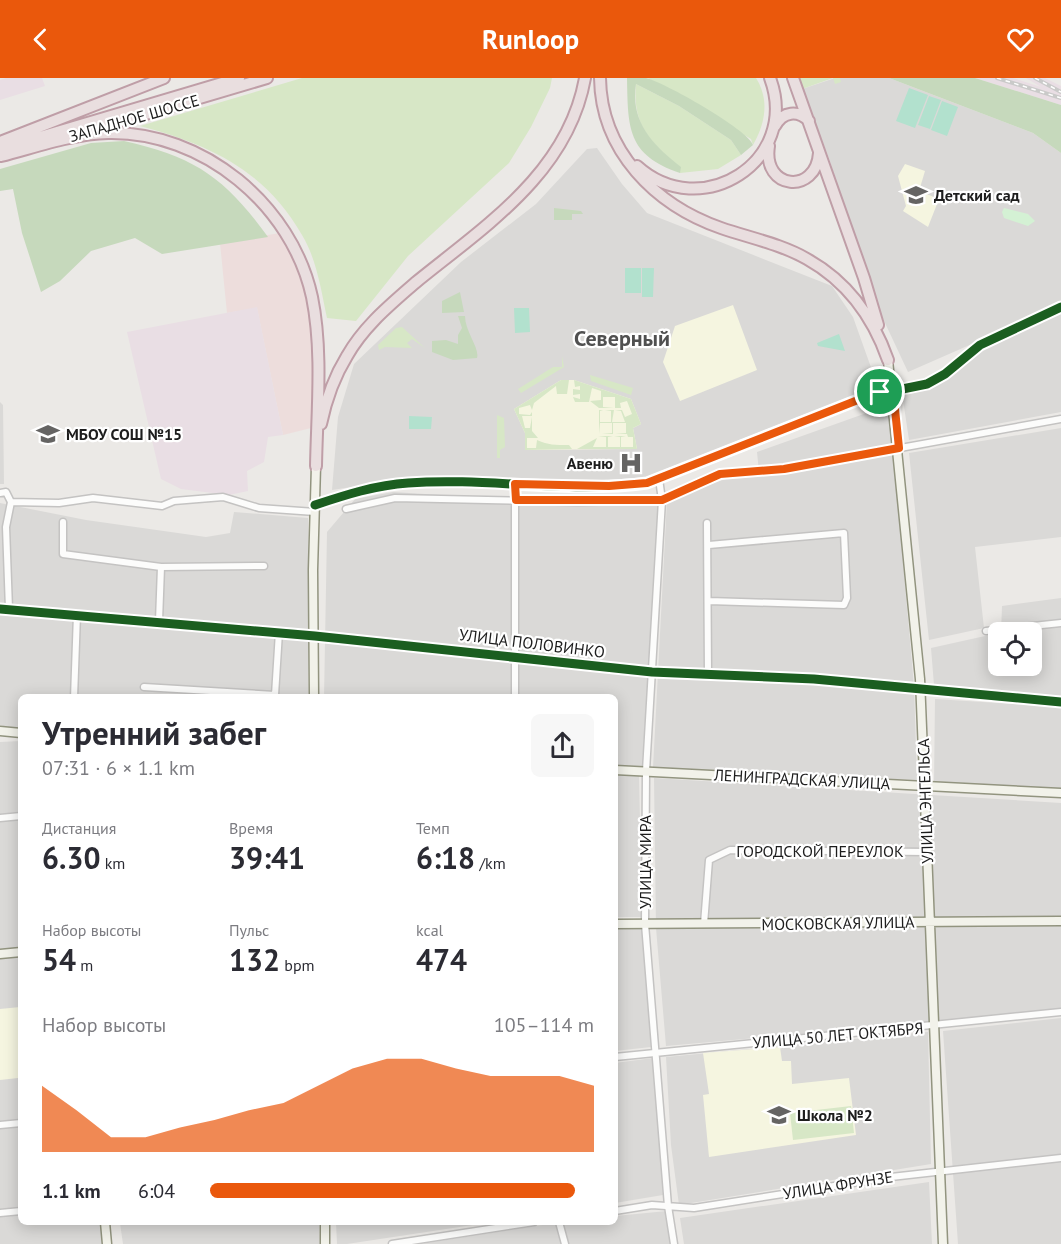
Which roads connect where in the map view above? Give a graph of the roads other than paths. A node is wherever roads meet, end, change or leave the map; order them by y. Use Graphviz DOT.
graph roads {
  1 [pos="164,78"];
  2 [pos="239,78"];
  3 [pos="267,78"];
  4 [pos="585,78"];
  5 [pos="600,78"];
  6 [pos="770,78"];
  7 [pos="793,78"];
  8 [pos="602,101"];
  9 [pos="809,122"];
  10 [pos="772,135"];
  11 [pos="0,142"];
  12 [pos="819,151"];
  13 [pos="0,154"];
  14 [pos="1061,306"];
  15 [pos="888,360"];
  16 [pos="893,390"];
  17 [pos="1061,419"];
  18 [pos="899,448"];
  19 [pos="316,466"];
  20 [pos="659,479"];
  21 [pos="515,484"];
  22 [pos="0,493"];
  23 [pos="516,500"];
  24 [pos="662,500"];
  25 [pos="10,502"];
  26 [pos="315,509"];
  27 [pos="346,509"];
  28 [pos="63,522"];
  29 [pos="707,523"];
  30 [pos="3,543"];
  31 [pos="709,545"];
  32 [pos="264,566"];
  33 [pos="161,567"];
  34 [pos="709,601"];
  35 [pos="0,609"];
  36 [pos="9,609"];
  37 [pos="77,614"];
  38 [pos="159,621"];
  39 [pos="1061,623"];
  40 [pos="986,631"];
  41 [pos="279,632"];
  42 [pos="315,636"];
  43 [pos="516,657"];
  44 [pos="652,672"];
  45 [pos="708,674"];
  46 [pos="144,687"];
  47 [pos="920,689"];
  48 [pos="74,694"];
  49 [pos="259,694"];
  50 [pos="275,694"];
  51 [pos="314,694"];
  52 [pos="515,694"];
  53 [pos="1061,702"];
  54 [pos="0,731"];
  55 [pos="18,733"];
  56 [pos="618,770"];
  57 [pos="646,771"];
  58 [pos="924,787"];
  59 [pos="1061,793"];
  60 [pos="18,816"];
  61 [pos="0,818"];
  62 [pos="926,852"];
  63 [pos="1061,921"];
  64 [pos="929,922"];
  65 [pos="618,924"];
  66 [pos="645,924"];
  67 [pos="704,924"];
  68 [pos="18,952"];
  69 [pos="0,954"];
  70 [pos="1061,1012"];
  71 [pos="933,1026"];
  72 [pos="654,1053"];
  73 [pos="618,1057"];
  74 [pos="18,1123"];
  75 [pos="0,1125"];
  76 [pos="1061,1158"];
  77 [pos="938,1171"];
  78 [pos="668,1206"];
  79 [pos="18,1211"];
  80 [pos="618,1211"];
  81 [pos="0,1213"];
  82 [pos="105,1225"];
  83 [pos="325,1225"];
  84 [pos="515,1225"];
  85 [pos="560,1225"];
  86 [pos="107,1244"];
  87 [pos="325,1244"];
  88 [pos="392,1244"];
  89 [pos="565,1244"];
  90 [pos="674,1244"];
  91 [pos="943,1244"];
  1 -- 11 [label="highway"];
  2 -- 13 [label="highway"];
  3 -- 13 [label="highway, ЗАПАДНОЕ ШОССЕ"];
  4 -- 19 [label="highway"];
  5 -- 8 [label="highway"];
  6 -- 10 [label="highway"];
  7 -- 9 [label="highway"];
  8 -- 10 [label="highway"];
  8 -- 15 [label="highway"];
  9 -- 10 [label="highway"];
  9 -- 12 [label="highway"];
  10 -- 12 [label="highway"];
  12 -- 15 [label="highway"];
  13 -- 19 [label="highway"];
  14 -- 16 [label="street"];
  15 -- 16 [label="street, УЛИЦА ЭНГЕЛЬСА"];
  16 -- 18 [label="street, УЛИЦА ЭНГЕЛЬСА"];
  16 -- 20 [label="street"];
  17 -- 18 [label="street"];
  18 -- 24 [label="street"];
  18 -- 47 [label="street, УЛИЦА ЭНГЕЛЬСА"];
  19 -- 26 [label="street"];
  20 -- 21 [label="street"];
  20 -- 24 [label="street, УЛИЦА МИРА"];
  21 -- 23 [label="street"];
  21 -- 26 [label="street"];
  22 -- 25 [label="street"];
  23 -- 24 [label="street"];
  23 -- 27 [label="street"];
  23 -- 43 [label="street"];
  24 -- 44 [label="street, УЛИЦА МИРА"];
  25 -- 26 [label="street"];
  25 -- 30 [label="street"];
  26 -- 42 [label="street"];
  28 -- 33 [label="street"];
  29 -- 31 [label="street"];
  30 -- 36 [label="street"];
  31 -- 34 [label="street"];
  31 -- 34 [label="street"];
  32 -- 33 [label="street"];
  33 -- 38 [label="street"];
  34 -- 45 [label="street"];
  35 -- 36 [label="street, УЛИЦА ПОЛОВИНКО"];
  36 -- 37 [label="street, УЛИЦА ПОЛОВИНКО"];
  37 -- 38 [label="street, УЛИЦА ПОЛОВИНКО"];
  37 -- 48 [label="street"];
  38 -- 41 [label="street, УЛИЦА ПОЛОВИНКО"];
  39 -- 40 [label="street"];
  41 -- 42 [label="street, УЛИЦА ПОЛОВИНКО"];
  41 -- 50 [label="street"];
  42 -- 43 [label="street, УЛИЦА ПОЛОВИНКО"];
  42 -- 51 [label="street"];
  43 -- 44 [label="street, УЛИЦА ПОЛОВИНКО"];
  43 -- 52 [label="street"];
  44 -- 45 [label="street, УЛИЦА ПОЛОВИНКО"];
  44 -- 57 [label="street, УЛИЦА МИРА"];
  45 -- 47 [label="street, УЛИЦА ПОЛОВИНКО"];
  46 -- 49 [label="street"];
  47 -- 53 [label="street, УЛИЦА ПОЛОВИНКО"];
  47 -- 58 [label="street, УЛИЦА ЭНГЕЛЬСА"];
  54 -- 55 [label="street"];
  56 -- 57 [label="street, ЛЕНИНГРАДСКАЯ УЛИЦА"];
  57 -- 58 [label="street, ЛЕНИНГРАДСКАЯ УЛИЦА"];
  57 -- 66 [label="street, УЛИЦА МИРА"];
  58 -- 59 [label="street, ЛЕНИНГРАДСКАЯ УЛИЦА"];
  58 -- 62 [label="street, УЛИЦА ЭНГЕЛЬСА"];
  60 -- 61 [label="street"];
  62 -- 64 [label="street, УЛИЦА ЭНГЕЛЬСА"];
  62 -- 67 [label="street, ГОРОДСКОЙ ПЕРЕУЛОК"];
  63 -- 64 [label="street, МОСКОВСКАЯ УЛИЦА"];
  64 -- 67 [label="street, МОСКОВСКАЯ УЛИЦА"];
  64 -- 71 [label="street, УЛИЦА ЭНГЕЛЬСА"];
  65 -- 66 [label="street, МОСКОВСКАЯ УЛИЦА"];
  66 -- 67 [label="street, МОСКОВСКАЯ УЛИЦА"];
  66 -- 72 [label="street, УЛИЦА МИРА"];
  68 -- 69 [label="street"];
  70 -- 71 [label="street, УЛИЦА 50 ЛЕТ ОКТЯБРЯ"];
  71 -- 72 [label="street, УЛИЦА 50 ЛЕТ ОКТЯБРЯ"];
  71 -- 77 [label="street, УЛИЦА ЭНГЕЛЬСА"];
  72 -- 73 [label="street, УЛИЦА 50 ЛЕТ ОКТЯБРЯ"];
  72 -- 78 [label="street, УЛИЦА МИРА"];
  74 -- 75 [label="street"];
  76 -- 77 [label="street, УЛИЦА ФРУНЗЕ"];
  77 -- 78 [label="street, УЛИЦА ФРУНЗЕ"];
  77 -- 91 [label="street, УЛИЦА ЭНГЕЛЬСА"];
  78 -- 80 [label="street, УЛИЦА ФРУНЗЕ"];
  78 -- 90 [label="street, УЛИЦА МИРА"];
  79 -- 81 [label="street"];
  82 -- 86 [label="street"];
  83 -- 87 [label="street"];
  84 -- 88 [label="street"];
  85 -- 89 [label="street"];
}
